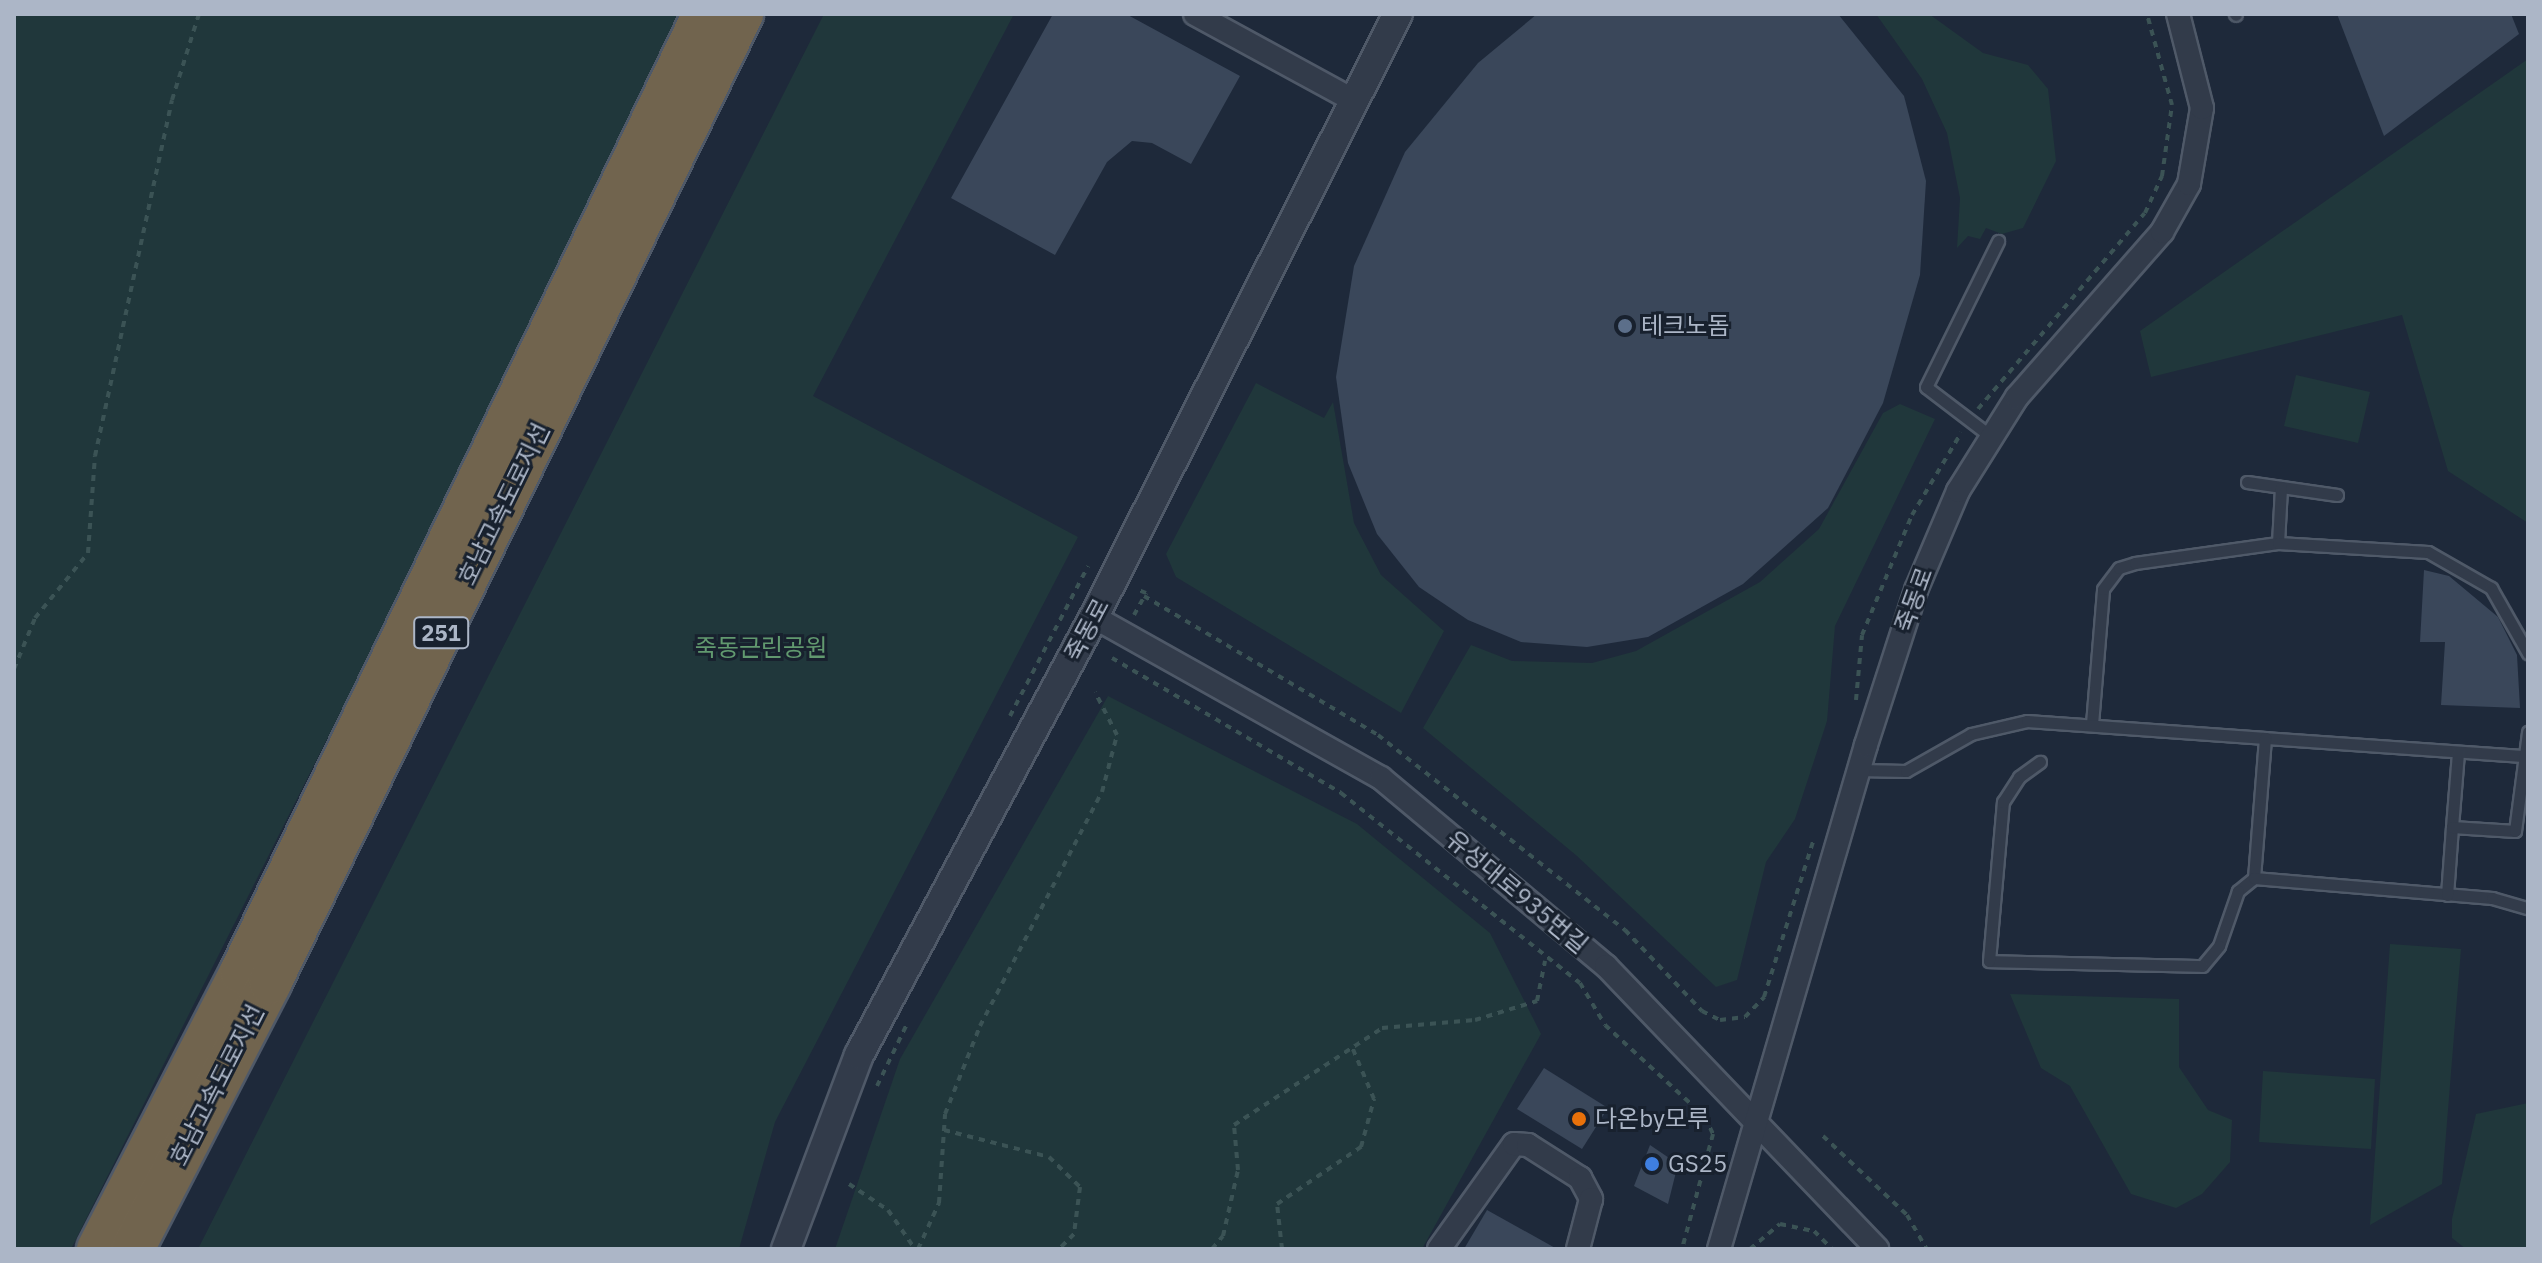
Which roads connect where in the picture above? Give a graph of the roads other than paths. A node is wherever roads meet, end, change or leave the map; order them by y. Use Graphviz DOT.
graph roads {
  1 [pos="704,14"];
  2 [pos="742,14"];
  3 [pos="1195,14"];
  4 [pos="1398,14"];
  5 [pos="2178,14"];
  6 [pos="1353,100"];
  7 [pos="1998,241"];
  8 [pos="1989,435"];
  9 [pos="2247,482"];
  10 [pos="2281,487"];
  11 [pos="2337,495"];
  12 [pos="2278,543"];
  13 [pos="1094,617"];
  14 [pos="2528,653"];
  15 [pos="2092,724"];
  16 [pos="2528,732"];
  17 [pos="2265,738"];
  18 [pos="2458,752"];
  19 [pos="2520,756"];
  20 [pos="2040,762"];
  21 [pos="1858,770"];
  22 [pos="2452,827"];
  23 [pos="2254,878"];
  24 [pos="2447,895"];
  25 [pos="2528,908"];
  26 [pos="1756,1128"];
  27 [pos="98,1249"];
  28 [pos="133,1249"];
  29 [pos="786,1249"];
  30 [pos="1439,1249"];
  31 [pos="1578,1249"];
  32 [pos="1719,1249"];
  33 [pos="1877,1249"];
  1 -- 27 [label="highway, 호남고속도로지선 / 251"];
  2 -- 28 [label="highway, 호남고속도로지선 / 251"];
  3 -- 6 [label="street"];
  4 -- 6 [label="street, 죽동로"];
  5 -- 8 [label="street, 죽동로"];
  6 -- 13 [label="street, 죽동로"];
  7 -- 8 [label="lane"];
  8 -- 21 [label="street, 죽동로"];
  9 -- 10 [label="lane"];
  10 -- 11 [label="lane"];
  10 -- 12 [label="lane"];
  12 -- 14 [label="lane"];
  12 -- 15 [label="lane"];
  13 -- 26 [label="street, 유성대로935번길"];
  13 -- 29 [label="street, 죽동로"];
  15 -- 17 [label="lane"];
  15 -- 21 [label="lane"];
  16 -- 19 [label="lane"];
  17 -- 18 [label="lane"];
  17 -- 23 [label="lane"];
  18 -- 19 [label="lane"];
  18 -- 22 [label="lane"];
  19 -- 22 [label="lane"];
  20 -- 23 [label="lane"];
  21 -- 26 [label="street, 죽동로"];
  22 -- 24 [label="lane"];
  23 -- 24 [label="lane"];
  24 -- 25 [label="lane"];
  26 -- 32 [label="street, 죽동로"];
  26 -- 33 [label="street, 유성대로935번길"];
  30 -- 31 [label="street"];
}
